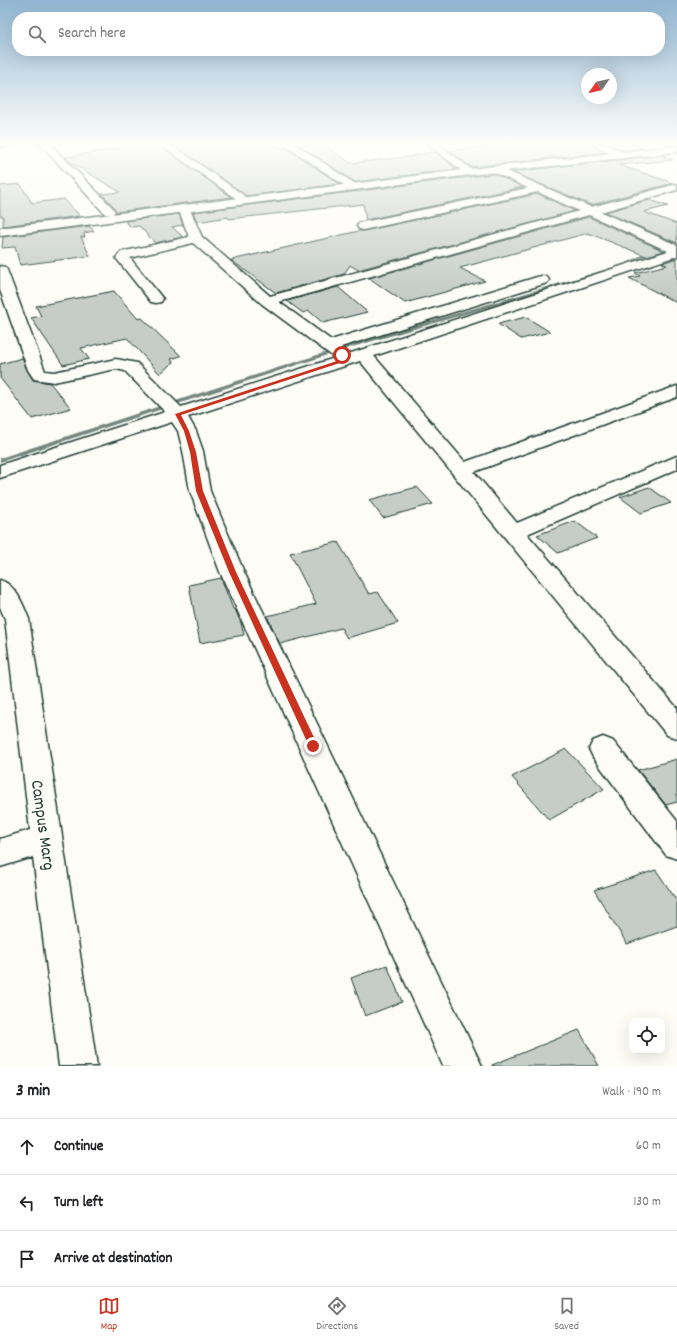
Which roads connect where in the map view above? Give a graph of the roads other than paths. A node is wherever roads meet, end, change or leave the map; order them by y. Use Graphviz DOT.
graph roads {
  1 [pos="91,193"];
  2 [pos="235,193"];
  3 [pos="270,193"];
  4 [pos="290,193"];
  5 [pos="519,193"];
  6 [pos="546,193"];
  7 [pos="657,193"];
  8 [pos="240,196"];
  9 [pos="184,208"];
  10 [pos="108,211"];
  11 [pos="590,212"];
  12 [pos="0,224"];
  13 [pos="363,226"];
  14 [pos="0,232"];
  15 [pos="196,239"];
  16 [pos="660,243"];
  17 [pos="638,250"];
  18 [pos="677,251"];
  19 [pos="0,270"];
  20 [pos="555,276"];
  21 [pos="156,299"];
  22 [pos="267,301"];
  23 [pos="343,353"];
  24 [pos="677,391"];
  25 [pos="177,414"];
  26 [pos="677,462"];
  27 [pos="460,470"];
  28 [pos="0,472"];
  29 [pos="512,533"];
  30 [pos="0,588"];
  31 [pos="677,727"];
  32 [pos="603,749"];
  33 [pos="46,838"];
  34 [pos="677,845"];
  35 [pos="0,853"];
  36 [pos="78,1066"];
  37 [pos="463,1066"];
  1 -- 10 [label="street"];
  2 -- 8 [label="street"];
  3 -- 8 [label="street"];
  4 -- 9 [label="street"];
  5 -- 13 [label="street"];
  6 -- 11 [label="street"];
  7 -- 11 [label="street"];
  8 -- 10 [label="street"];
  9 -- 14 [label="street"];
  9 -- 15 [label="street"];
  10 -- 12 [label="street"];
  11 -- 16 [label="street"];
  11 -- 22 [label="street"];
  15 -- 21 [label="street"];
  15 -- 22 [label="street"];
  16 -- 17 [label="street"];
  16 -- 18 [label="street"];
  18 -- 23 [label="street"];
  19 -- 25 [label="street"];
  20 -- 23 [label="street"];
  22 -- 23 [label="street"];
  23 -- 25 [label="street"];
  23 -- 27 [label="street"];
  24 -- 27 [label="street"];
  25 -- 28 [label="street"];
  25 -- 37 [label="street"];
  26 -- 29 [label="street"];
  27 -- 29 [label="street"];
  29 -- 31 [label="street"];
  30 -- 33 [label="street, Campus Marg"];
  32 -- 34 [label="street"];
  33 -- 35 [label="street"];
  33 -- 36 [label="street, Campus Marg"];
}
